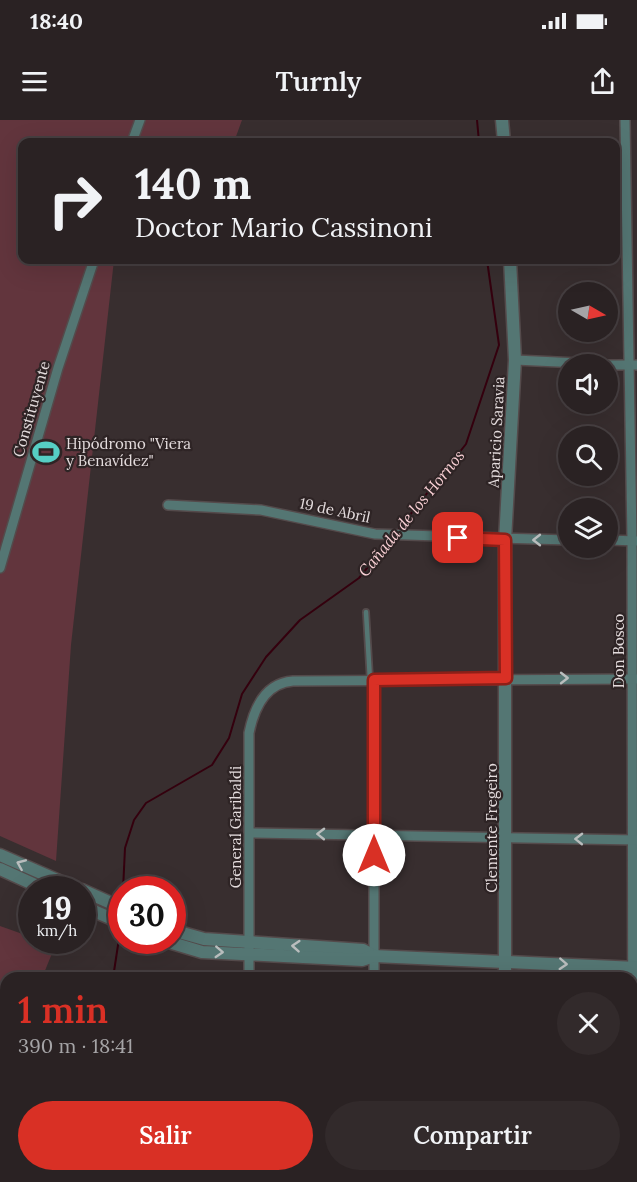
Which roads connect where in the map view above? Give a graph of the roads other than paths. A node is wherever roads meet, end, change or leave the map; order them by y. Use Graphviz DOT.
graph roads {
  1 [pos="140,120"];
  2 [pos="502,120"];
  3 [pos="625,120"];
  4 [pos="133,138"];
  5 [pos="504,138"];
  6 [pos="620,192"];
  7 [pos="626,193"];
  8 [pos="632,234"];
  9 [pos="93,264"];
  10 [pos="510,264"];
  11 [pos="515,360"];
  12 [pos="558,362"];
  13 [pos="618,365"];
  14 [pos="633,366"];
  15 [pos="168,505"];
  16 [pos="505,540"];
  17 [pos="558,540"];
  18 [pos="618,540"];
  19 [pos="635,541"];
  20 [pos="0,568"];
  21 [pos="366,612"];
  22 [pos="506,678"];
  23 [pos="635,679"];
  24 [pos="372,680"];
  25 [pos="250,833"];
  26 [pos="374,834"];
  27 [pos="506,837"];
  28 [pos="635,840"];
  29 [pos="0,855"];
  30 [pos="0,869"];
  31 [pos="49,876"];
  32 [pos="18,877"];
  33 [pos="186,934"];
  34 [pos="186,948"];
  35 [pos="250,948"];
  36 [pos="374,956"];
  37 [pos="505,962"];
  38 [pos="634,968"];
  39 [pos="249,972"];
  40 [pos="374,972"];
  41 [pos="505,972"];
  1 -- 4 [label="street"];
  2 -- 5 [label="street"];
  3 -- 7 [label="street, Don Bosco"];
  6 -- 7 [label="street"];
  7 -- 8 [label="street, Don Bosco"];
  8 -- 14 [label="street, Don Bosco"];
  9 -- 20 [label="street, Constituyente"];
  10 -- 11 [label="street, Aparicio Saravia"];
  11 -- 12 [label="street"];
  11 -- 16 [label="street, Aparicio Saravia"];
  13 -- 14 [label="street"];
  14 -- 19 [label="street, Don Bosco"];
  15 -- 16 [label="street, 19 de Abril"];
  17 -- 16 [label="street, 19 de Abril, one-way"];
  16 -- 22 [label="street, Aparicio Saravia"];
  18 -- 19 [label="street"];
  19 -- 23 [label="street, Don Bosco"];
  21 -- 24 [label="lane"];
  22 -- 23 [label="street, one-way"];
  22 -- 24 [label="street"];
  22 -- 27 [label="street, Clemente Fregeiro"];
  23 -- 28 [label="street, Don Bosco"];
  24 -- 25 [label="street, General Garibaldi"];
  24 -- 26 [label="street"];
  26 -- 25 [label="street, one-way"];
  25 -- 35 [label="street, General Garibaldi"];
  26 -- 27 [label="street"];
  26 -- 36 [label="street"];
  28 -- 27 [label="street, one-way"];
  27 -- 37 [label="street, Clemente Fregeiro"];
  28 -- 38 [label="street, Don Bosco"];
  31 -- 29 [label="street, one-way"];
  30 -- 32 [label="street"];
  33 -- 35 [label="street"];
  34 -- 35 [label="street, one-way"];
  35 -- 36 [label="street"];
  35 -- 39 [label="street, General Garibaldi"];
  36 -- 37 [label="street"];
  36 -- 40 [label="street"];
  37 -- 38 [label="street, one-way"];
  37 -- 41 [label="street, Clemente Fregeiro"];
}
